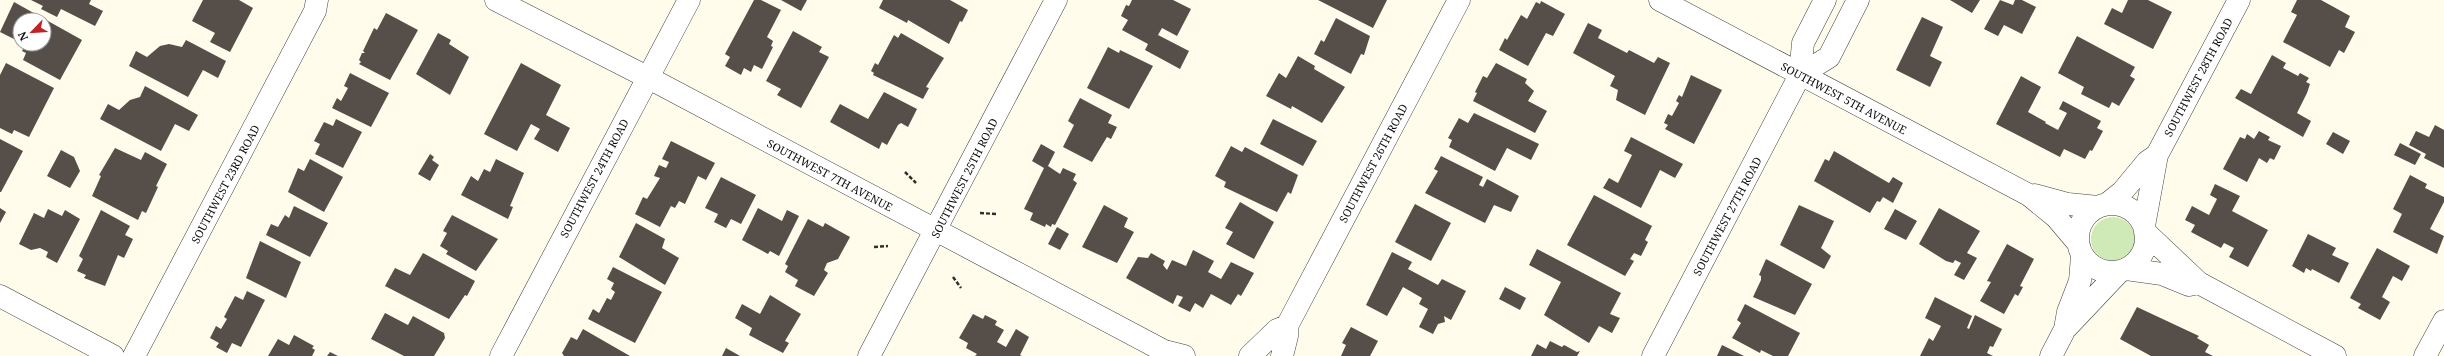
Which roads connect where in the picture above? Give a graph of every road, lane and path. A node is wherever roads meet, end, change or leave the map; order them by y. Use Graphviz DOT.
graph roads {
  1 [pos="496,0"];
  2 [pos="689,0"];
  3 [pos="1056,0"];
  4 [pos="1459,0"];
  5 [pos="1660,0"];
  6 [pos="1826,0"];
  7 [pos="1858,0"];
  8 [pos="2239,0"];
  9 [pos="321,4"];
  10 [pos="1800,75"];
  11 [pos="647,77"];
  12 [pos="2157,155"];
  13 [pos="905,172"];
  14 [pos="916,183"];
  15 [pos="2029,194"];
  16 [pos="2102,205"];
  17 [pos="980,213"];
  18 [pos="996,214"];
  19 [pos="2144,229"];
  20 [pos="936,232"];
  21 [pos="888,246"];
  22 [pos="874,247"];
  23 [pos="2080,249"];
  24 [pos="2122,270"];
  25 [pos="953,277"];
  26 [pos="2199,283"];
  27 [pos="961,288"];
  28 [pos="0,296"];
  29 [pos="2444,320"];
  30 [pos="1287,326"];
  31 [pos="2065,329"];
  32 [pos="1172,354"];
  33 [pos="113,356"];
  34 [pos="134,356"];
  35 [pos="500,356"];
  36 [pos="869,356"];
  37 [pos="1250,356"];
  38 [pos="1282,356"];
  39 [pos="1653,356"];
  40 [pos="2051,356"];
  41 [pos="2335,356"];
  42 [pos="2425,356"];
  1 -- 11 [label="street, SOUTHWEST 7TH AVENUE"];
  2 -- 11 [label="street, SOUTHWEST 24TH ROAD"];
  3 -- 20 [label="street, SOUTHWEST 25TH ROAD"];
  4 -- 30 [label="street, SOUTHWEST 26TH ROAD"];
  5 -- 10 [label="street, SOUTHWEST 5TH AVENUE"];
  6 -- 10 [label="street, SOUTHWEST 27TH ROAD"];
  7 -- 10 [label="street"];
  8 -- 12 [label="street, SOUTHWEST 28TH ROAD"];
  9 -- 34 [label="street, SOUTHWEST 23RD ROAD"];
  10 -- 15 [label="street, SOUTHWEST 5TH AVENUE"];
  10 -- 39 [label="street, SOUTHWEST 27TH ROAD"];
  11 -- 20 [label="street, SOUTHWEST 7TH AVENUE"];
  11 -- 35 [label="street, SOUTHWEST 24TH ROAD"];
  12 -- 16 [label="street, SOUTHWEST 28TH ROAD"];
  12 -- 19 [label="street, SOUTHWEST 28TH ROAD"];
  13 -- 14 [label="path"];
  15 -- 16 [label="street, SOUTHWEST 5TH AVENUE"];
  15 -- 23 [label="street, SOUTHWEST 5TH AVENUE"];
  16 -- 19 [label="street"];
  16 -- 23 [label="street"];
  17 -- 18 [label="path"];
  19 -- 24 [label="street"];
  19 -- 26 [label="street"];
  20 -- 32 [label="street, SOUTHWEST 7TH AVENUE"];
  20 -- 36 [label="street, SOUTHWEST 25TH ROAD"];
  21 -- 22 [label="path"];
  23 -- 24 [label="street"];
  23 -- 31 [label="street"];
  24 -- 26 [label="street"];
  24 -- 31 [label="street"];
  25 -- 27 [label="path"];
  26 -- 41 [label="street"];
  28 -- 33 [label="street"];
  29 -- 42 [label="street"];
  30 -- 37 [label="street"];
  30 -- 38 [label="street, SOUTHWEST 26TH ROAD"];
  31 -- 40 [label="street"];
}
